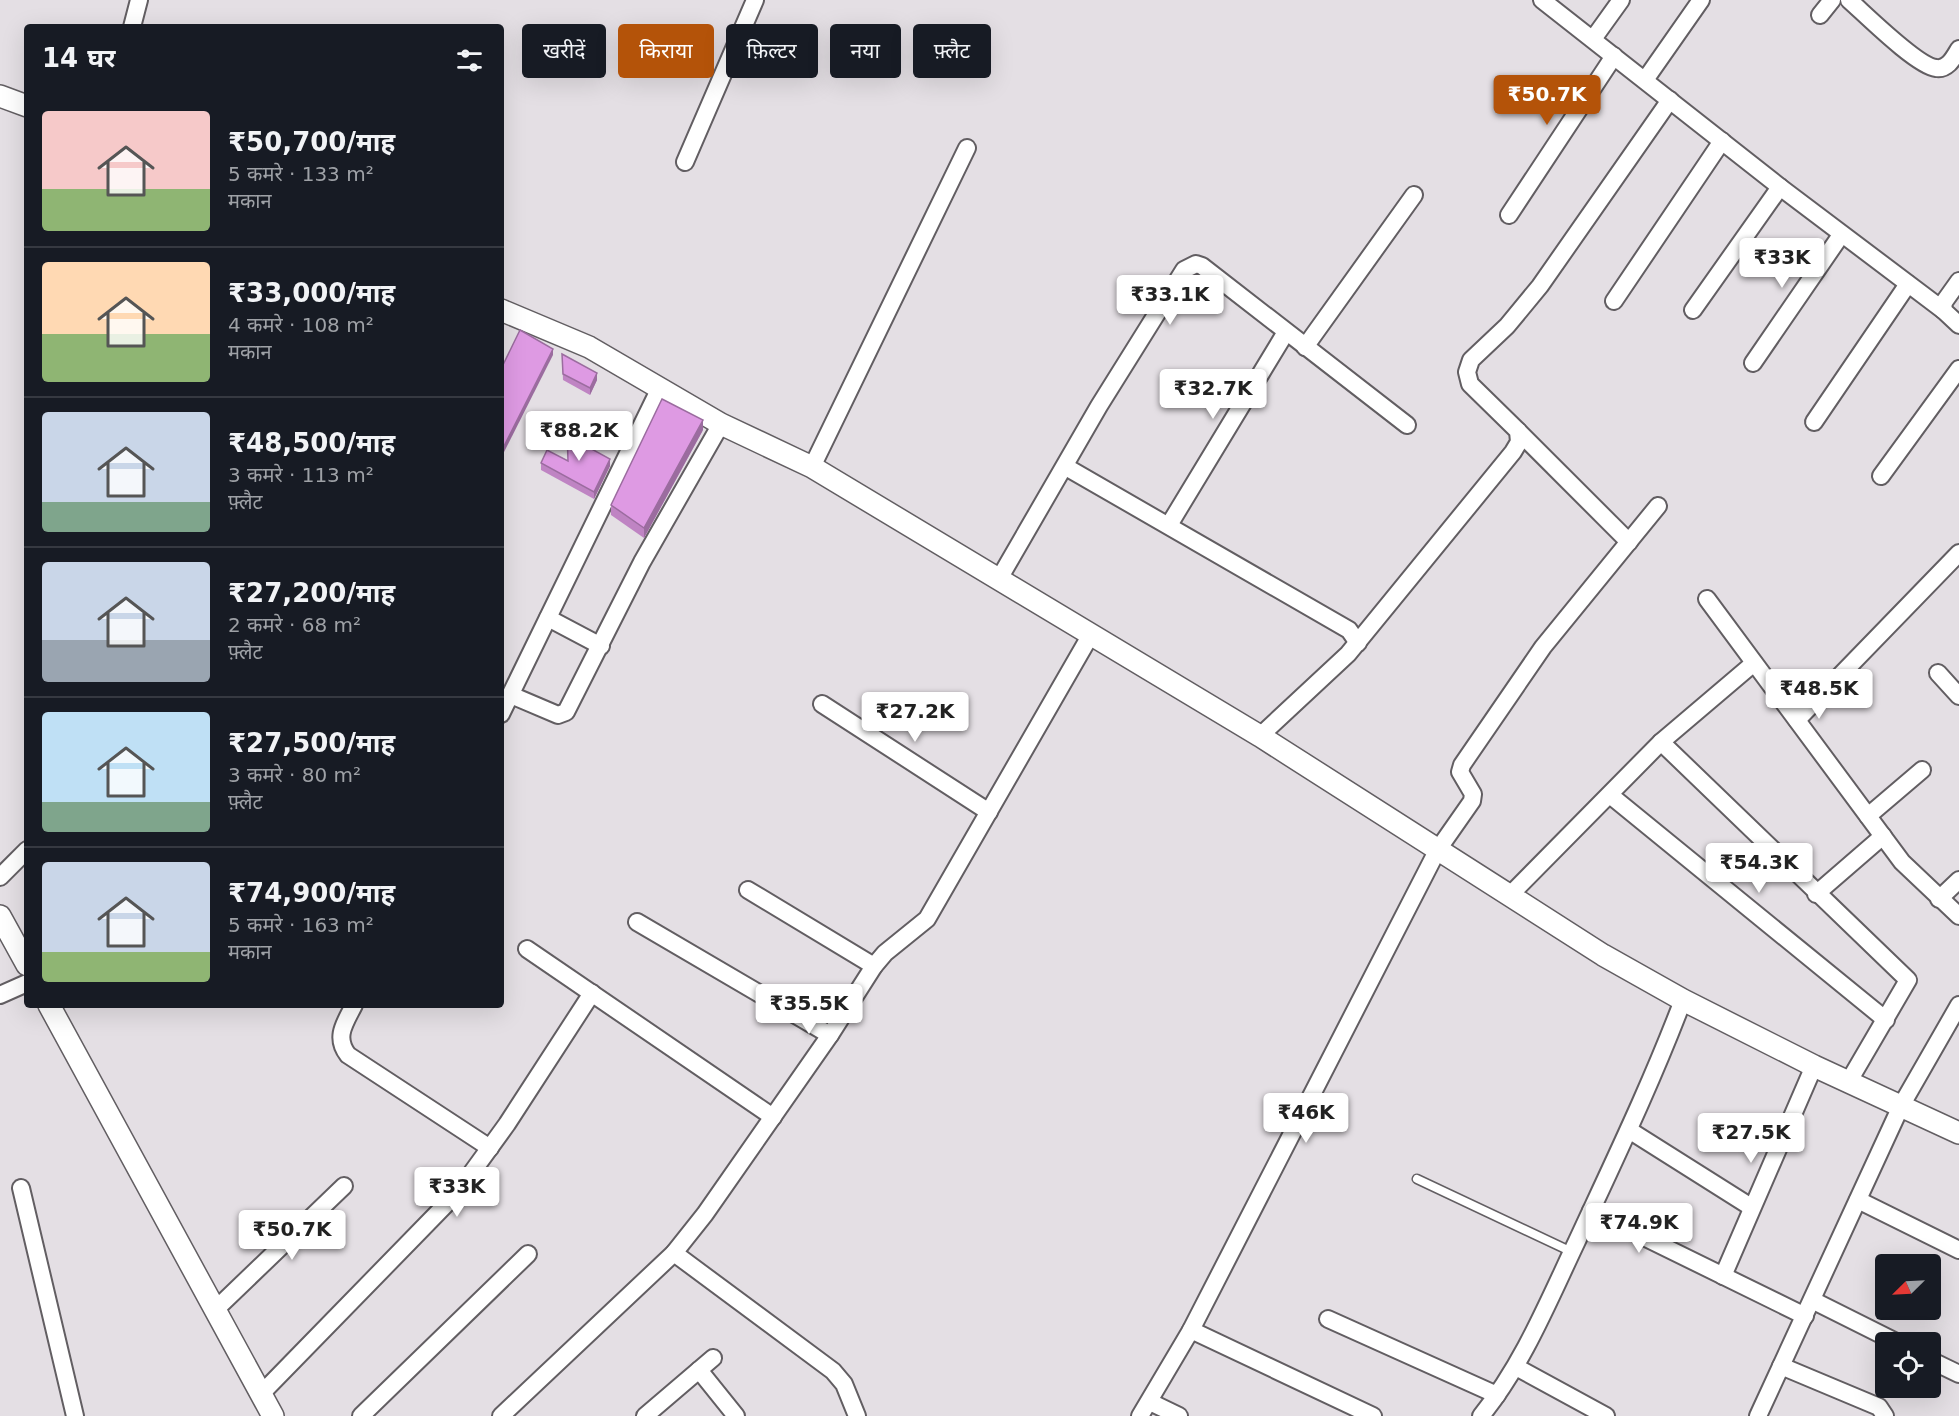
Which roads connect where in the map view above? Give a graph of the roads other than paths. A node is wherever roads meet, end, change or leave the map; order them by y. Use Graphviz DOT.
graph roads {
  1 [pos="139,0"];
  2 [pos="755,0"];
  3 [pos="1542,0"];
  4 [pos="1620,0"];
  5 [pos="1701,0"];
  6 [pos="1832,0"];
  7 [pos="1849,0"];
  8 [pos="1820,15"];
  9 [pos="133,24"];
  10 [pos="1593,39"];
  11 [pos="1959,49"];
  12 [pos="1614,56"];
  13 [pos="1645,80"];
  14 [pos="0,96"];
  15 [pos="1670,100"];
  16 [pos="24,104"];
  17 [pos="1722,141"];
  18 [pos="967,148"];
  19 [pos="685,162"];
  20 [pos="1780,187"];
  21 [pos="1414,195"];
  22 [pos="1509,215"];
  23 [pos="1841,235"];
  24 [pos="1959,281"];
  25 [pos="1908,284"];
  26 [pos="1614,301"];
  27 [pos="1693,310"];
  28 [pos="1943,310"];
  29 [pos="504,311"];
  30 [pos="1959,325"];
  31 [pos="1286,332"];
  32 [pos="1305,347"];
  33 [pos="1753,363"];
  34 [pos="1959,369"];
  35 [pos="660,388"];
  36 [pos="1814,422"];
  37 [pos="721,424"];
  38 [pos="1407,426"];
  39 [pos="1518,431"];
  40 [pos="1066,466"];
  41 [pos="812,468"];
  42 [pos="1881,476"];
  43 [pos="1658,506"];
  44 [pos="1170,525"];
  45 [pos="1629,542"];
  46 [pos="1957,558"];
  47 [pos="999,579"];
  48 [pos="1707,599"];
  49 [pos="548,618"];
  50 [pos="1090,636"];
  51 [pos="1358,643"];
  52 [pos="601,646"];
  53 [pos="1754,663"];
  54 [pos="1938,673"];
  55 [pos="511,695"];
  56 [pos="1959,696"];
  57 [pos="822,704"];
  58 [pos="504,708"];
  59 [pos="1797,720"];
  60 [pos="1260,736"];
  61 [pos="1661,742"];
  62 [pos="1922,770"];
  63 [pos="1610,795"];
  64 [pos="989,812"];
  65 [pos="1868,816"];
  66 [pos="1883,836"];
  67 [pos="1437,851"];
  68 [pos="24,853"];
  69 [pos="0,877"];
  70 [pos="1959,880"];
  71 [pos="748,890"];
  72 [pos="1816,894"];
  73 [pos="1509,896"];
  74 [pos="1939,899"];
  75 [pos="0,916"];
  76 [pos="1959,916"];
  77 [pos="637,922"];
  78 [pos="527,949"];
  79 [pos="24,959"];
  80 [pos="874,966"];
  81 [pos="24,984"];
  82 [pos="592,993"];
  83 [pos="0,995"];
  84 [pos="1683,1000"];
  85 [pos="1959,1005"];
  86 [pos="51,1008"];
  87 [pos="353,1008"];
  88 [pos="1886,1020"];
  89 [pos="830,1035"];
  90 [pos="1814,1066"];
  91 [pos="1849,1081"];
  92 [pos="1901,1106"];
  93 [pos="773,1117"];
  94 [pos="1629,1130"];
  95 [pos="1959,1133"];
  96 [pos="490,1148"];
  97 [pos="1418,1179"];
  98 [pos="344,1186"];
  99 [pos="21,1188"];
  100 [pos="1858,1200"];
  101 [pos="1751,1207"];
  102 [pos="1591,1211"];
  103 [pos="1959,1250"];
  104 [pos="1572,1252"];
  105 [pos="674,1253"];
  106 [pos="528,1254"];
  107 [pos="1723,1276"];
  108 [pos="1812,1300"];
  109 [pos="216,1310"];
  110 [pos="1805,1316"];
  111 [pos="1328,1319"];
  112 [pos="1191,1330"];
  113 [pos="1876,1332"];
  114 [pos="713,1358"];
  115 [pos="1941,1365"];
  116 [pos="1782,1366"];
  117 [pos="1516,1367"];
  118 [pos="699,1370"];
  119 [pos="1959,1374"];
  120 [pos="261,1394"];
  121 [pos="1497,1395"];
  122 [pos="1150,1402"];
  123 [pos="75,1416"];
  124 [pos="273,1416"];
  125 [pos="361,1416"];
  126 [pos="501,1416"];
  127 [pos="645,1416"];
  128 [pos="736,1416"];
  129 [pos="857,1416"];
  130 [pos="1140,1416"];
  131 [pos="1179,1416"];
  132 [pos="1373,1416"];
  133 [pos="1481,1416"];
  134 [pos="1606,1416"];
  135 [pos="1758,1416"];
  136 [pos="1885,1416"];
  1 -- 9 [label="street"];
  2 -- 19 [label="street"];
  3 -- 10 [label="street"];
  4 -- 10 [label="street"];
  5 -- 13 [label="street"];
  6 -- 8 [label="street"];
  7 -- 11 [label="street"];
  10 -- 12 [label="street"];
  12 -- 13 [label="street"];
  12 -- 22 [label="street"];
  13 -- 15 [label="street"];
  14 -- 16 [label="street"];
  15 -- 17 [label="street"];
  15 -- 39 [label="street"];
  17 -- 20 [label="street"];
  17 -- 26 [label="street"];
  18 -- 41 [label="street"];
  20 -- 23 [label="street"];
  20 -- 27 [label="street"];
  21 -- 32 [label="street"];
  23 -- 25 [label="street"];
  23 -- 33 [label="street"];
  24 -- 28 [label="street"];
  25 -- 28 [label="street"];
  25 -- 36 [label="street"];
  28 -- 30 [label="street"];
  29 -- 35 [label="street"];
  31 -- 32 [label="street"];
  31 -- 40 [label="street"];
  31 -- 44 [label="street"];
  32 -- 38 [label="street"];
  34 -- 42 [label="street"];
  35 -- 37 [label="street"];
  35 -- 49 [label="street"];
  37 -- 41 [label="street"];
  37 -- 52 [label="street"];
  39 -- 45 [label="street"];
  39 -- 51 [label="street"];
  40 -- 44 [label="street"];
  40 -- 47 [label="street"];
  41 -- 47 [label="street"];
  43 -- 45 [label="street"];
  44 -- 51 [label="street"];
  45 -- 67 [label="street"];
  46 -- 59 [label="street"];
  47 -- 50 [label="street"];
  48 -- 53 [label="street"];
  49 -- 52 [label="street"];
  49 -- 55 [label="street"];
  50 -- 60 [label="street"];
  50 -- 64 [label="street"];
  51 -- 60 [label="street"];
  52 -- 55 [label="street"];
  53 -- 59 [label="street"];
  53 -- 61 [label="street"];
  54 -- 56 [label="street"];
  55 -- 58 [label="street"];
  57 -- 64 [label="street"];
  59 -- 65 [label="street"];
  60 -- 67 [label="street"];
  61 -- 63 [label="street"];
  61 -- 72 [label="street"];
  62 -- 65 [label="street"];
  63 -- 73 [label="street"];
  63 -- 88 [label="street"];
  64 -- 80 [label="street"];
  65 -- 66 [label="street"];
  66 -- 72 [label="street"];
  66 -- 74 [label="street"];
  67 -- 73 [label="street"];
  67 -- 112 [label="street"];
  68 -- 69 [label="street"];
  70 -- 74 [label="street"];
  71 -- 80 [label="street"];
  72 -- 88 [label="street"];
  73 -- 84 [label="street"];
  74 -- 76 [label="street"];
  75 -- 79 [label="street"];
  77 -- 89 [label="street"];
  78 -- 82 [label="street"];
  80 -- 89 [label="street"];
  81 -- 83 [label="street"];
  82 -- 93 [label="street"];
  82 -- 96 [label="street"];
  84 -- 90 [label="street"];
  84 -- 94 [label="street"];
  85 -- 92 [label="street"];
  86 -- 109 [label="street"];
  87 -- 96 [label="street"];
  88 -- 91 [label="street"];
  89 -- 93 [label="street"];
  90 -- 91 [label="street"];
  90 -- 101 [label="street"];
  91 -- 92 [label="street"];
  92 -- 95 [label="street"];
  92 -- 100 [label="street"];
  93 -- 105 [label="street"];
  94 -- 101 [label="street"];
  94 -- 102 [label="street"];
  96 -- 120 [label="street"];
  97 -- 104 [label="lane"];
  98 -- 109 [label="street"];
  99 -- 123 [label="street"];
  100 -- 103 [label="street"];
  100 -- 108 [label="street"];
  101 -- 107 [label="street"];
  102 -- 104 [label="street"];
  102 -- 107 [label="street"];
  104 -- 117 [label="street"];
  105 -- 126 [label="street"];
  105 -- 129 [label="street"];
  106 -- 125 [label="street"];
  107 -- 110 [label="street"];
  108 -- 110 [label="street"];
  108 -- 113 [label="street"];
  109 -- 120 [label="street"];
  110 -- 116 [label="street"];
  111 -- 121 [label="street"];
  112 -- 122 [label="street"];
  112 -- 132 [label="street"];
  114 -- 118 [label="street"];
  115 -- 119 [label="street"];
  116 -- 135 [label="street"];
  116 -- 136 [label="street"];
  117 -- 121 [label="street"];
  117 -- 134 [label="street"];
  118 -- 127 [label="street"];
  118 -- 128 [label="street"];
  120 -- 124 [label="street"];
  121 -- 133 [label="street"];
  122 -- 130 [label="street"];
  122 -- 131 [label="street"];
}
